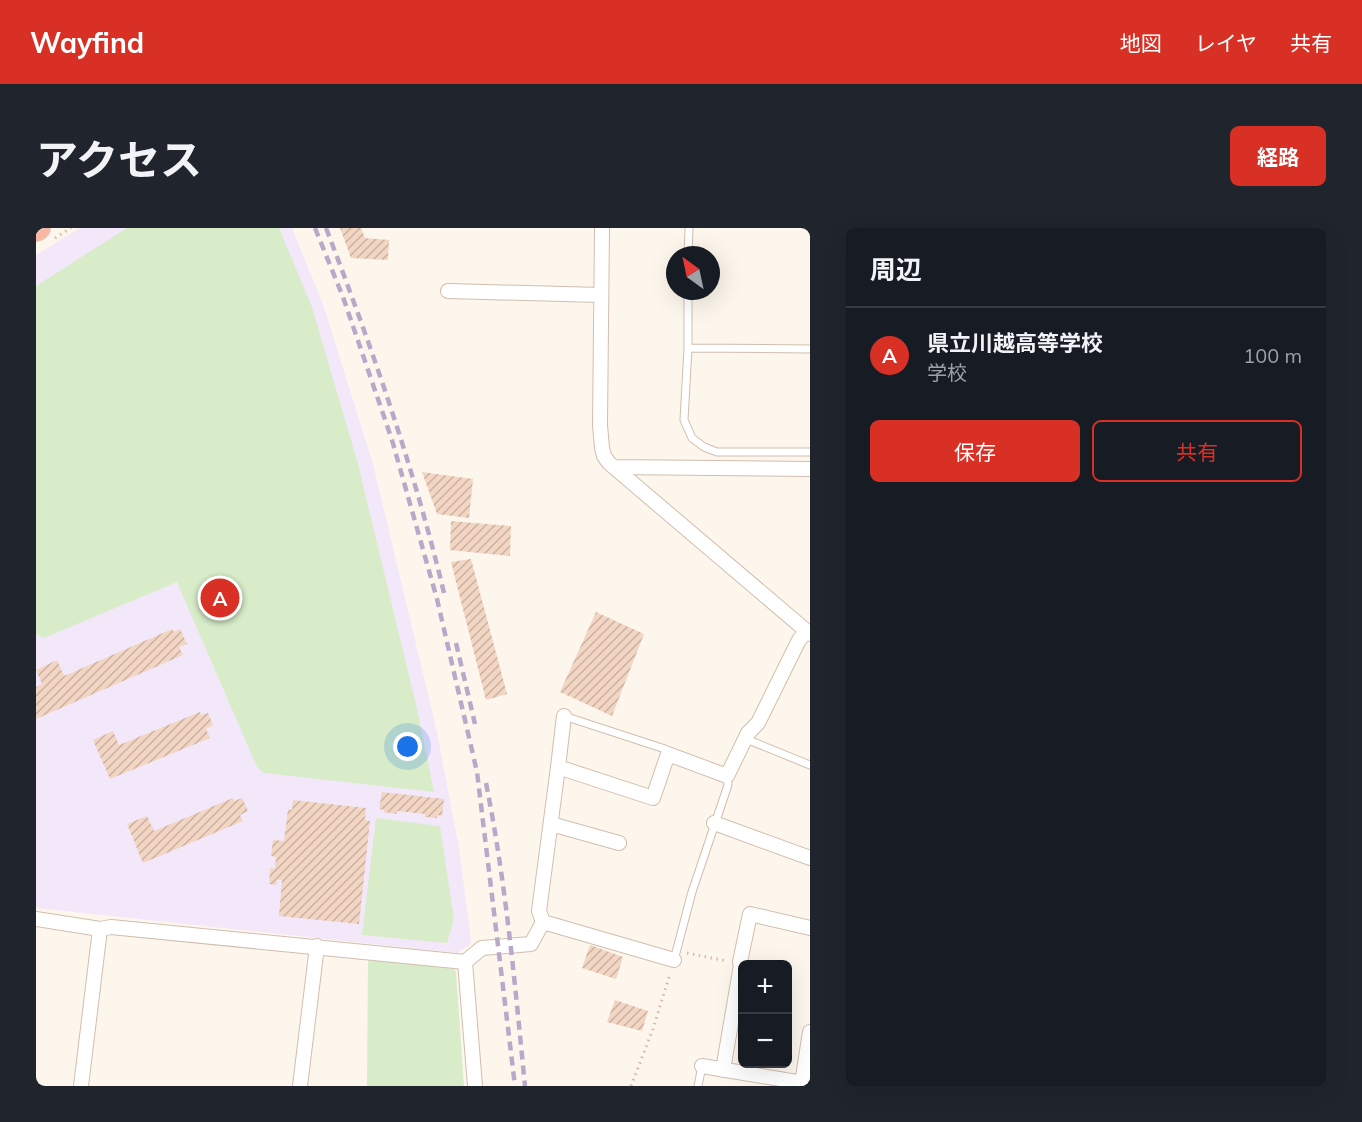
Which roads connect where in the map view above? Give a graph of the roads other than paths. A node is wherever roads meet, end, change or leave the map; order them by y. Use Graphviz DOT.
graph roads {
  1 [pos="602,228"];
  2 [pos="689,228"];
  3 [pos="688,246"];
  4 [pos="448,291"];
  5 [pos="600,295"];
  6 [pos="688,300"];
  7 [pos="688,348"];
  8 [pos="810,349"];
  9 [pos="810,452"];
  10 [pos="615,467"];
  11 [pos="810,469"];
  12 [pos="809,633"];
  13 [pos="564,716"];
  14 [pos="746,739"];
  15 [pos="668,754"];
  16 [pos="810,765"];
  17 [pos="558,767"];
  18 [pos="727,776"];
  19 [pos="714,823"];
  20 [pos="551,824"];
  21 [pos="619,843"];
  22 [pos="810,858"];
  23 [pos="36,919"];
  24 [pos="543,922"];
  25 [pos="810,928"];
  26 [pos="100,929"];
  27 [pos="317,946"];
  28 [pos="675,956"];
  29 [pos="465,962"];
  30 [pos="810,1032"];
  31 [pos="702,1066"];
  32 [pos="723,1070"];
  33 [pos="806,1084"];
  34 [pos="81,1086"];
  35 [pos="300,1086"];
  36 [pos="475,1086"];
  37 [pos="698,1086"];
  1 -- 5 [label="street"];
  2 -- 3 [label="lane"];
  4 -- 5 [label="street"];
  5 -- 10 [label="street"];
  6 -- 7 [label="lane"];
  7 -- 8 [label="lane"];
  7 -- 9 [label="lane"];
  10 -- 11 [label="street"];
  10 -- 12 [label="street"];
  12 -- 14 [label="street"];
  13 -- 15 [label="lane"];
  13 -- 17 [label="street"];
  14 -- 16 [label="lane"];
  14 -- 18 [label="street"];
  15 -- 17 [label="street"];
  15 -- 18 [label="street"];
  17 -- 20 [label="street"];
  18 -- 19 [label="lane"];
  19 -- 22 [label="street"];
  19 -- 28 [label="lane"];
  20 -- 21 [label="street"];
  20 -- 24 [label="street"];
  23 -- 26 [label="street"];
  24 -- 28 [label="street"];
  24 -- 29 [label="street"];
  25 -- 32 [label="street"];
  26 -- 27 [label="street"];
  26 -- 34 [label="street"];
  27 -- 29 [label="street"];
  27 -- 35 [label="street"];
  29 -- 36 [label="street"];
  30 -- 33 [label="street"];
  31 -- 32 [label="street"];
  31 -- 37 [label="lane"];
  32 -- 33 [label="street"];
}
